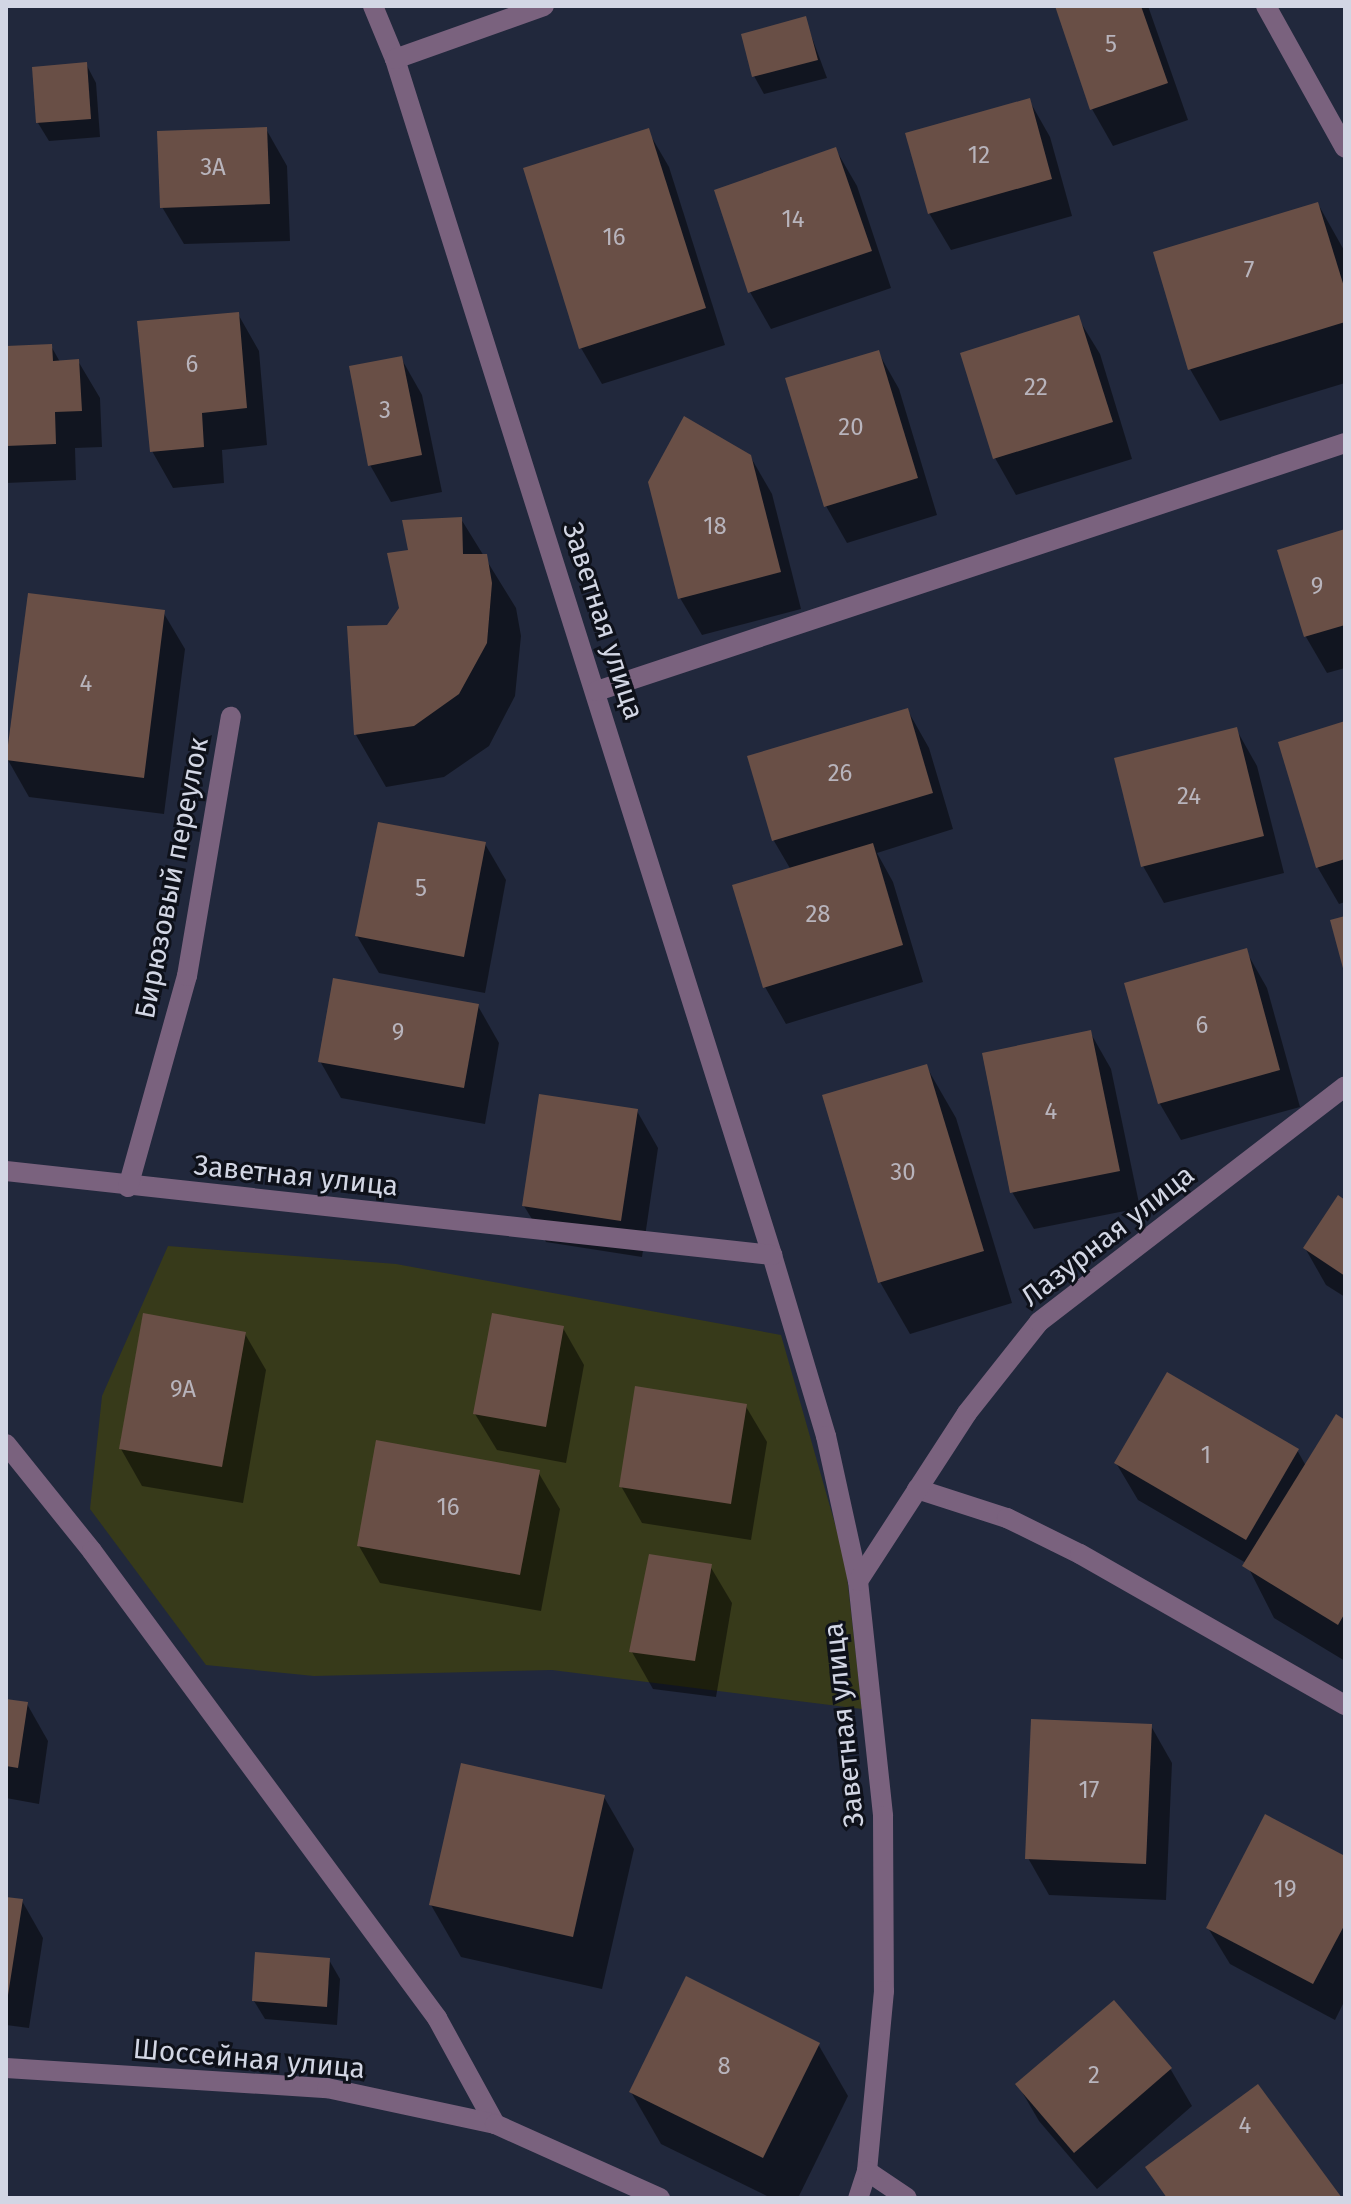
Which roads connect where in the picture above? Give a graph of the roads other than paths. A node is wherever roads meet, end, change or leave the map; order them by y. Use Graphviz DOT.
graph roads {
  1 [pos="373,6"];
  2 [pos="544,6"];
  3 [pos="1266,6"];
  4 [pos="395,59"];
  5 [pos="1345,148"];
  6 [pos="1345,443"];
  7 [pos="597,691"];
  8 [pos="231,717"];
  9 [pos="1345,1086"];
  10 [pos="6,1171"];
  11 [pos="128,1187"];
  12 [pos="772,1255"];
  13 [pos="6,1444"];
  14 [pos="917,1489"];
  15 [pos="858,1581"];
  16 [pos="1345,1705"];
  17 [pos="6,2068"];
  18 [pos="495,2124"];
  19 [pos="867,2171"];
  20 [pos="660,2198"];
  21 [pos="858,2198"];
  22 [pos="907,2198"];
  1 -- 4 [label="street, Заветная улица"];
  2 -- 4 [label="street"];
  3 -- 5 [label="street"];
  4 -- 7 [label="street, Заветная улица"];
  6 -- 7 [label="street"];
  7 -- 12 [label="street, Заветная улица"];
  8 -- 11 [label="street, Бирюзовый переулок"];
  9 -- 14 [label="street, Лазурная улица"];
  10 -- 11 [label="street, Заветная улица"];
  11 -- 12 [label="street, Заветная улица"];
  12 -- 15 [label="street, Заветная улица"];
  13 -- 18 [label="street"];
  14 -- 15 [label="street, Лазурная улица"];
  14 -- 16 [label="street"];
  15 -- 19 [label="street, Заветная улица"];
  17 -- 18 [label="street, Шоссейная улица"];
  18 -- 20 [label="street, Шоссейная улица"];
  19 -- 21 [label="street, Заветная улица"];
  19 -- 22 [label="street"];
}
